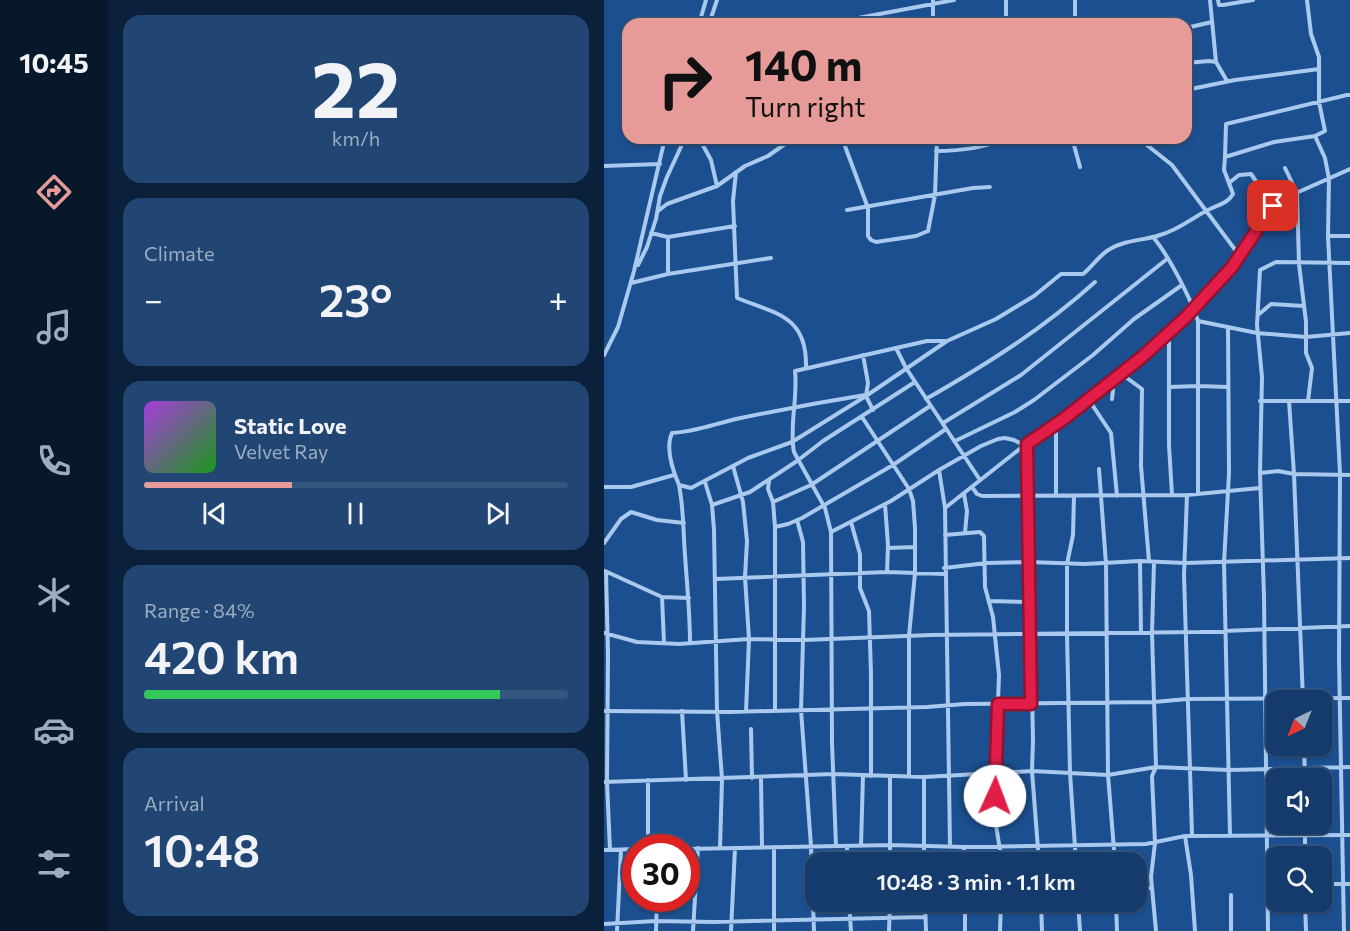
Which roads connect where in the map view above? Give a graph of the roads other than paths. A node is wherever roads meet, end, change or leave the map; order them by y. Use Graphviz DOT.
graph roads {
  1 [pos="706,0"];
  2 [pos="717,0"];
  3 [pos="954,0"];
  4 [pos="1006,0"];
  5 [pos="1075,0"];
  6 [pos="1253,0"];
  7 [pos="1307,0"];
  8 [pos="933,2"];
  9 [pos="1218,2"];
  10 [pos="1210,3"];
  11 [pos="701,18"];
  12 [pos="711,18"];
  13 [pos="855,18"];
  14 [pos="933,18"];
  15 [pos="1006,18"];
  16 [pos="1075,18"];
  17 [pos="1212,22"];
  18 [pos="1192,27"];
  19 [pos="1192,62"];
  20 [pos="1216,62"];
  21 [pos="1319,69"];
  22 [pos="1227,81"];
  23 [pos="1192,89"];
  24 [pos="1350,95"];
  25 [pos="1319,102"];
  26 [pos="1315,136"];
  27 [pos="664,144"];
  28 [pos="682,144"];
  29 [pos="702,144"];
  30 [pos="785,144"];
  31 [pos="844,144"];
  32 [pos="937,144"];
  33 [pos="993,144"];
  34 [pos="1074,144"];
  35 [pos="1146,144"];
  36 [pos="936,151"];
  37 [pos="1225,157"];
  38 [pos="660,164"];
  39 [pos="604,166"];
  40 [pos="1080,167"];
  41 [pos="1285,168"];
  42 [pos="1350,169"];
  43 [pos="736,172"];
  44 [pos="1329,178"];
  45 [pos="1229,183"];
  46 [pos="717,186"];
  47 [pos="990,187"];
  48 [pos="1297,193"];
  49 [pos="934,195"];
  50 [pos="1273,206"];
  51 [pos="868,208"];
  52 [pos="847,210"];
  53 [pos="1207,210"];
  54 [pos="658,211"];
  55 [pos="735,226"];
  56 [pos="651,233"];
  57 [pos="1327,236"];
  58 [pos="1350,236"];
  59 [pos="668,237"];
  60 [pos="1153,237"];
  61 [pos="1239,255"];
  62 [pos="771,258"];
  63 [pos="1167,259"];
  64 [pos="1330,263"];
  65 [pos="1350,263"];
  66 [pos="735,264"];
  67 [pos="1299,264"];
  68 [pos="634,271"];
  69 [pos="667,274"];
  70 [pos="1095,282"];
  71 [pos="631,283"];
  72 [pos="1182,285"];
  73 [pos="1304,306"];
  74 [pos="1194,309"];
  75 [pos="1257,316"];
  76 [pos="1198,321"];
  77 [pos="1228,327"];
  78 [pos="1169,333"];
  79 [pos="1258,333"];
  80 [pos="1350,333"];
  81 [pos="1333,334"];
  82 [pos="1306,336"];
  83 [pos="947,341"];
  84 [pos="896,348"];
  85 [pos="604,355"];
  86 [pos="863,355"];
  87 [pos="806,367"];
  88 [pos="906,368"];
  89 [pos="1120,373"];
  90 [pos="1111,381"];
  91 [pos="915,382"];
  92 [pos="1198,386"];
  93 [pos="1169,387"];
  94 [pos="1228,387"];
  95 [pos="866,396"];
  96 [pos="1091,398"];
  97 [pos="926,399"];
  98 [pos="1112,399"];
  99 [pos="1260,401"];
  100 [pos="1289,401"];
  101 [pos="1308,401"];
  102 [pos="1337,401"];
  103 [pos="1350,401"];
  104 [pos="930,406"];
  105 [pos="795,407"];
  106 [pos="873,410"];
  107 [pos="862,417"];
  108 [pos="943,423"];
  109 [pos="1056,424"];
  110 [pos="946,429"];
  111 [pos="955,441"];
  112 [pos="792,442"];
  113 [pos="878,442"];
  114 [pos="1026,445"];
  115 [pos="965,454"];
  116 [pos="797,461"];
  117 [pos="893,465"];
  118 [pos="733,466"];
  119 [pos="1099,469"];
  120 [pos="939,470"];
  121 [pos="1260,473"];
  122 [pos="1294,474"];
  123 [pos="1340,474"];
  124 [pos="674,475"];
  125 [pos="1350,475"];
  126 [pos="769,480"];
  127 [pos="980,480"];
  128 [pos="705,482"];
  129 [pos="679,485"];
  130 [pos="811,486"];
  131 [pos="604,487"];
  132 [pos="972,488"];
  133 [pos="1260,488"];
  134 [pos="909,489"];
  135 [pos="1228,491"];
  136 [pos="964,493"];
  137 [pos="1198,494"];
  138 [pos="742,495"];
  139 [pos="1172,495"];
  140 [pos="1187,495"];
  141 [pos="1056,496"];
  142 [pos="1074,496"];
  143 [pos="1100,496"];
  144 [pos="1117,496"];
  145 [pos="1144,496"];
  146 [pos="1028,497"];
  147 [pos="773,502"];
  148 [pos="822,504"];
  149 [pos="885,504"];
  150 [pos="712,505"];
  151 [pos="945,508"];
  152 [pos="797,520"];
  153 [pos="851,522"];
  154 [pos="684,523"];
  155 [pos="775,526"];
  156 [pos="831,532"];
  157 [pos="966,533"];
  158 [pos="945,535"];
  159 [pos="604,543"];
  160 [pos="915,547"];
  161 [pos="888,548"];
  162 [pos="1339,558"];
  163 [pos="1350,558"];
  164 [pos="1298,560"];
  165 [pos="1140,561"];
  166 [pos="1151,561"];
  167 [pos="1261,561"];
  168 [pos="1030,562"];
  169 [pos="1224,562"];
  170 [pos="1185,563"];
  171 [pos="985,564"];
  172 [pos="1067,564"];
  173 [pos="1106,564"];
  174 [pos="944,568"];
  175 [pos="605,571"];
  176 [pos="888,572"];
  177 [pos="860,573"];
  178 [pos="915,573"];
  179 [pos="831,574"];
  180 [pos="945,574"];
  181 [pos="802,575"];
  182 [pos="775,576"];
  183 [pos="745,577"];
  184 [pos="716,579"];
  185 [pos="662,597"];
  186 [pos="689,598"];
  187 [pos="989,601"];
  188 [pos="1030,602"];
  189 [pos="1339,626"];
  190 [pos="1350,626"];
  191 [pos="1301,628"];
  192 [pos="1264,630"];
  193 [pos="1225,632"];
  194 [pos="605,633"];
  195 [pos="1106,633"];
  196 [pos="1141,633"];
  197 [pos="1152,633"];
  198 [pos="1186,633"];
  199 [pos="994,634"];
  200 [pos="1030,634"];
  201 [pos="1067,634"];
  202 [pos="947,635"];
  203 [pos="909,636"];
  204 [pos="870,638"];
  205 [pos="749,639"];
  206 [pos="831,639"];
  207 [pos="774,640"];
  208 [pos="804,640"];
  209 [pos="717,641"];
  210 [pos="664,643"];
  211 [pos="690,643"];
  212 [pos="1303,690"];
  213 [pos="1332,698"];
  214 [pos="1339,698"];
  215 [pos="1350,698"];
  216 [pos="1187,699"];
  217 [pos="1227,699"];
  218 [pos="1264,699"];
  219 [pos="1154,702"];
  220 [pos="1108,703"];
  221 [pos="998,704"];
  222 [pos="1031,704"];
  223 [pos="1070,704"];
  224 [pos="948,705"];
  225 [pos="908,706"];
  226 [pos="871,707"];
  227 [pos="832,709"];
  228 [pos="801,710"];
  229 [pos="605,711"];
  230 [pos="682,711"];
  231 [pos="717,711"];
  232 [pos="746,711"];
  233 [pos="775,711"];
  234 [pos="751,729"];
  235 [pos="1304,756"];
  236 [pos="1156,767"];
  237 [pos="1305,767"];
  238 [pos="1340,767"];
  239 [pos="1350,767"];
  240 [pos="1191,768"];
  241 [pos="1265,769"];
  242 [pos="1228,770"];
  243 [pos="1032,771"];
  244 [pos="996,772"];
  245 [pos="1070,773"];
  246 [pos="833,774"];
  247 [pos="805,775"];
  248 [pos="863,775"];
  249 [pos="909,775"];
  250 [pos="948,775"];
  251 [pos="1108,775"];
  252 [pos="871,776"];
  253 [pos="890,776"];
  254 [pos="924,777"];
  255 [pos="752,778"];
  256 [pos="761,778"];
  257 [pos="722,779"];
  258 [pos="648,780"];
  259 [pos="686,780"];
  260 [pos="606,782"];
  261 [pos="648,834"];
  262 [pos="1306,835"];
  263 [pos="1186,836"];
  264 [pos="1192,836"];
  265 [pos="1230,836"];
  266 [pos="1265,836"];
  267 [pos="1342,836"];
  268 [pos="1350,836"];
  269 [pos="1113,843"];
  270 [pos="1154,843"];
  271 [pos="891,845"];
  272 [pos="1038,845"];
  273 [pos="1075,845"];
  274 [pos="811,846"];
  275 [pos="836,846"];
  276 [pos="847,846"];
  277 [pos="861,846"];
  278 [pos="925,846"];
  279 [pos="1000,846"];
  280 [pos="1305,846"];
  281 [pos="762,847"];
  282 [pos="774,847"];
  283 [pos="950,847"];
  284 [pos="964,847"];
  285 [pos="700,848"];
  286 [pos="721,848"];
  287 [pos="735,848"];
  288 [pos="604,850"];
  289 [pos="610,850"];
  290 [pos="620,850"];
  291 [pos="847,852"];
  292 [pos="891,852"];
  293 [pos="925,852"];
  294 [pos="964,852"];
  295 [pos="1001,852"];
  296 [pos="1038,852"];
  297 [pos="1075,852"];
  298 [pos="1114,852"];
  299 [pos="1332,884"];
  300 [pos="1344,884"];
  301 [pos="1350,884"];
  302 [pos="1266,885"];
  303 [pos="1147,888"];
  304 [pos="1152,888"];
  305 [pos="1231,895"];
  306 [pos="656,912"];
  307 [pos="694,912"];
  308 [pos="849,912"];
  309 [pos="890,912"];
  310 [pos="925,912"];
  311 [pos="964,912"];
  312 [pos="1001,912"];
  313 [pos="1041,912"];
  314 [pos="1079,912"];
  315 [pos="1116,912"];
  316 [pos="1267,912"];
  317 [pos="1305,912"];
  318 [pos="925,917"];
  319 [pos="890,918"];
  320 [pos="849,919"];
  321 [pos="732,920"];
  322 [pos="774,920"];
  323 [pos="813,920"];
  324 [pos="656,921"];
  325 [pos="694,921"];
  326 [pos="604,924"];
  327 [pos="616,924"];
  328 [pos="617,931"];
  329 [pos="655,931"];
  330 [pos="693,931"];
  331 [pos="731,931"];
  332 [pos="774,931"];
  333 [pos="814,931"];
  334 [pos="851,931"];
  335 [pos="889,931"];
  336 [pos="926,931"];
  337 [pos="965,931"];
  338 [pos="1000,931"];
  339 [pos="1042,931"];
  340 [pos="1080,931"];
  341 [pos="1117,931"];
  342 [pos="1156,931"];
  343 [pos="1195,931"];
  344 [pos="1231,931"];
  345 [pos="1268,931"];
  346 [pos="1306,931"];
  347 [pos="1344,931"];
  1 -- 11 [label="street"];
  2 -- 12 [label="street"];
  3 -- 8 [label="street"];
  4 -- 15 [label="street"];
  5 -- 16 [label="street"];
  6 -- 9 [label="street"];
  7 -- 21 [label="street"];
  8 -- 13 [label="street"];
  8 -- 14 [label="street"];
  9 -- 10 [label="street"];
  10 -- 17 [label="street"];
  17 -- 18 [label="street"];
  17 -- 20 [label="street"];
  19 -- 20 [label="street"];
  20 -- 22 [label="street"];
  21 -- 22 [label="street"];
  21 -- 25 [label="street"];
  22 -- 23 [label="street"];
  24 -- 25 [label="street"];
  25 -- 26 [label="street"];
  25 -- 37 [label="street"];
  26 -- 37 [label="street"];
  26 -- 44 [label="street"];
  27 -- 38 [label="street"];
  28 -- 54 [label="street"];
  29 -- 46 [label="street"];
  30 -- 43 [label="street"];
  31 -- 51 [label="street"];
  32 -- 36 [label="street"];
  33 -- 36 [label="street"];
  34 -- 40 [label="street"];
  35 -- 53 [label="street"];
  36 -- 49 [label="street"];
  37 -- 45 [label="street"];
  38 -- 39 [label="street"];
  38 -- 68 [label="street"];
  41 -- 48 [label="street"];
  42 -- 44 [label="street"];
  43 -- 46 [label="street"];
  43 -- 55 [label="street"];
  44 -- 48 [label="street"];
  44 -- 57 [label="street"];
  45 -- 50 [label="street"];
  45 -- 53 [label="street"];
  46 -- 54 [label="street"];
  47 -- 49 [label="street"];
  48 -- 50 [label="street"];
  48 -- 67 [label="street"];
  49 -- 51 [label="street"];
  49 -- 51 [label="street"];
  50 -- 61 [label="street"];
  51 -- 52 [label="street"];
  53 -- 60 [label="street"];
  53 -- 61 [label="street"];
  54 -- 56 [label="street"];
  55 -- 59 [label="street"];
  55 -- 66 [label="street"];
  56 -- 59 [label="street"];
  56 -- 68 [label="street"];
  57 -- 58 [label="street"];
  57 -- 64 [label="street"];
  59 -- 69 [label="street"];
  60 -- 63 [label="street"];
  60 -- 83 [label="street"];
  61 -- 74 [label="street"];
  62 -- 66 [label="street"];
  63 -- 72 [label="street"];
  63 -- 108 [label="street"];
  64 -- 65 [label="street"];
  64 -- 67 [label="street"];
  64 -- 81 [label="street"];
  66 -- 69 [label="street"];
  66 -- 87 [label="street"];
  67 -- 73 [label="street"];
  67 -- 75 [label="street"];
  68 -- 71 [label="street"];
  69 -- 71 [label="street"];
  70 -- 97 [label="street"];
  71 -- 85 [label="street"];
  72 -- 74 [label="street"];
  72 -- 111 [label="street"];
  73 -- 75 [label="street"];
  73 -- 82 [label="street"];
  74 -- 76 [label="street"];
  74 -- 78 [label="street"];
  75 -- 79 [label="street"];
  76 -- 77 [label="street"];
  76 -- 92 [label="street"];
  77 -- 79 [label="street"];
  77 -- 94 [label="street"];
  78 -- 89 [label="street"];
  78 -- 93 [label="street"];
  79 -- 82 [label="street"];
  79 -- 99 [label="street"];
  80 -- 81 [label="street"];
  81 -- 82 [label="street"];
  81 -- 102 [label="street"];
  82 -- 101 [label="street"];
  83 -- 84 [label="street"];
  83 -- 88 [label="street"];
  84 -- 86 [label="street"];
  84 -- 88 [label="street"];
  86 -- 87 [label="street"];
  86 -- 95 [label="street"];
  87 -- 105 [label="street"];
  88 -- 91 [label="street"];
  88 -- 95 [label="street"];
  89 -- 90 [label="street"];
  89 -- 145 [label="street"];
  90 -- 96 [label="street"];
  90 -- 98 [label="street"];
  91 -- 97 [label="street"];
  91 -- 106 [label="street"];
  92 -- 93 [label="street"];
  92 -- 94 [label="street"];
  92 -- 137 [label="street"];
  93 -- 139 [label="street"];
  94 -- 135 [label="street"];
  95 -- 105 [label="street"];
  95 -- 106 [label="street"];
  95 -- 112 [label="street"];
  96 -- 109 [label="street"];
  96 -- 144 [label="street"];
  97 -- 104 [label="street"];
  99 -- 100 [label="street"];
  99 -- 121 [label="street"];
  100 -- 101 [label="street"];
  100 -- 122 [label="street"];
  101 -- 102 [label="street"];
  102 -- 103 [label="street"];
  102 -- 123 [label="street"];
  104 -- 108 [label="street"];
  104 -- 113 [label="street"];
  105 -- 112 [label="street"];
  105 -- 124 [label="street"];
  106 -- 107 [label="street"];
  107 -- 113 [label="street"];
  107 -- 116 [label="street"];
  108 -- 110 [label="street"];
  109 -- 114 [label="street"];
  109 -- 141 [label="street"];
  110 -- 111 [label="street"];
  110 -- 117 [label="street"];
  111 -- 115 [label="street"];
  112 -- 116 [label="street"];
  112 -- 118 [label="street"];
  113 -- 117 [label="street"];
  113 -- 130 [label="street"];
  114 -- 115 [label="street"];
  114 -- 127 [label="street"];
  114 -- 146 [label="street"];
  115 -- 120 [label="street"];
  115 -- 127 [label="street"];
  116 -- 126 [label="street"];
  116 -- 130 [label="street"];
  117 -- 134 [label="street"];
  117 -- 148 [label="street"];
  118 -- 128 [label="street"];
  118 -- 138 [label="street"];
  119 -- 143 [label="street"];
  120 -- 134 [label="street"];
  120 -- 151 [label="street"];
  121 -- 122 [label="street"];
  121 -- 133 [label="street"];
  122 -- 123 [label="street"];
  122 -- 164 [label="street"];
  123 -- 125 [label="street"];
  123 -- 162 [label="street"];
  124 -- 129 [label="street"];
  124 -- 131 [label="street"];
  126 -- 138 [label="street"];
  126 -- 147 [label="street"];
  127 -- 132 [label="street"];
  128 -- 129 [label="street"];
  128 -- 150 [label="street"];
  129 -- 154 [label="street"];
  130 -- 147 [label="street"];
  130 -- 148 [label="street"];
  132 -- 136 [label="street"];
  132 -- 146 [label="street"];
  133 -- 135 [label="street"];
  133 -- 167 [label="street"];
  134 -- 149 [label="street"];
  134 -- 160 [label="street"];
  135 -- 137 [label="street"];
  135 -- 169 [label="street"];
  136 -- 151 [label="street"];
  136 -- 157 [label="street"];
  137 -- 140 [label="street"];
  138 -- 150 [label="street"];
  138 -- 183 [label="street"];
  139 -- 140 [label="street"];
  139 -- 145 [label="street"];
  140 -- 170 [label="street"];
  141 -- 142 [label="street"];
  141 -- 146 [label="street"];
  142 -- 143 [label="street"];
  142 -- 172 [label="street"];
  143 -- 144 [label="street"];
  143 -- 173 [label="street"];
  144 -- 145 [label="street"];
  145 -- 166 [label="street"];
  146 -- 168 [label="street"];
  147 -- 155 [label="street"];
  148 -- 152 [label="street"];
  148 -- 156 [label="street"];
  149 -- 153 [label="street"];
  149 -- 161 [label="street"];
  150 -- 184 [label="street"];
  151 -- 158 [label="street"];
  152 -- 155 [label="street"];
  152 -- 181 [label="street"];
  153 -- 156 [label="street"];
  153 -- 177 [label="street"];
  154 -- 159 [label="street"];
  154 -- 186 [label="street"];
  155 -- 182 [label="street"];
  156 -- 179 [label="street"];
  157 -- 158 [label="street"];
  157 -- 171 [label="street"];
  158 -- 174 [label="street"];
  160 -- 161 [label="street"];
  160 -- 178 [label="street"];
  161 -- 176 [label="street"];
  162 -- 163 [label="street"];
  162 -- 164 [label="street"];
  162 -- 189 [label="street"];
  164 -- 167 [label="street"];
  164 -- 191 [label="street"];
  165 -- 166 [label="street"];
  165 -- 173 [label="street"];
  165 -- 196 [label="street"];
  166 -- 170 [label="street"];
  166 -- 197 [label="street"];
  167 -- 169 [label="street"];
  167 -- 192 [label="street"];
  168 -- 171 [label="street"];
  168 -- 172 [label="street"];
  168 -- 188 [label="street"];
  169 -- 170 [label="street"];
  169 -- 193 [label="street"];
  170 -- 198 [label="street"];
  171 -- 174 [label="street"];
  171 -- 187 [label="street"];
  172 -- 173 [label="street"];
  172 -- 201 [label="street"];
  173 -- 195 [label="street"];
  174 -- 180 [label="street"];
  175 -- 185 [label="street"];
  175 -- 194 [label="street"];
  176 -- 177 [label="street"];
  176 -- 178 [label="street"];
  177 -- 179 [label="street"];
  177 -- 204 [label="street"];
  178 -- 180 [label="street"];
  178 -- 203 [label="street"];
  179 -- 181 [label="street"];
  179 -- 206 [label="street"];
  180 -- 202 [label="street"];
  181 -- 182 [label="street"];
  181 -- 208 [label="street"];
  182 -- 183 [label="street"];
  182 -- 207 [label="street"];
  183 -- 184 [label="street"];
  183 -- 205 [label="street"];
  184 -- 209 [label="street"];
  185 -- 186 [label="street"];
  185 -- 210 [label="street"];
  186 -- 211 [label="street"];
  187 -- 188 [label="street"];
  187 -- 199 [label="street"];
  188 -- 200 [label="street"];
  189 -- 190 [label="street"];
  189 -- 191 [label="street"];
  189 -- 214 [label="street"];
  191 -- 192 [label="street"];
  191 -- 212 [label="street"];
  192 -- 193 [label="street"];
  192 -- 218 [label="street"];
  193 -- 198 [label="street"];
  193 -- 217 [label="street"];
  194 -- 210 [label="street"];
  194 -- 229 [label="street"];
  195 -- 196 [label="street"];
  195 -- 201 [label="street"];
  195 -- 220 [label="street"];
  196 -- 197 [label="street"];
  197 -- 198 [label="street"];
  197 -- 219 [label="street"];
  198 -- 216 [label="street"];
  199 -- 200 [label="street"];
  199 -- 202 [label="street"];
  199 -- 221 [label="street"];
  200 -- 201 [label="street"];
  200 -- 222 [label="street"];
  201 -- 223 [label="street"];
  202 -- 203 [label="street"];
  202 -- 224 [label="street"];
  203 -- 204 [label="street"];
  203 -- 225 [label="street"];
  204 -- 206 [label="street"];
  204 -- 226 [label="street"];
  205 -- 207 [label="street"];
  205 -- 209 [label="street"];
  205 -- 232 [label="street"];
  206 -- 208 [label="street"];
  206 -- 227 [label="street"];
  207 -- 208 [label="street"];
  207 -- 233 [label="street"];
  208 -- 228 [label="street"];
  209 -- 211 [label="street"];
  209 -- 231 [label="street"];
  210 -- 211 [label="street"];
  213 -- 214 [label="street"];
  214 -- 215 [label="street"];
  214 -- 238 [label="street"];
  216 -- 217 [label="street"];
  216 -- 219 [label="street"];
  216 -- 240 [label="street"];
  217 -- 218 [label="street"];
  217 -- 242 [label="street"];
  218 -- 241 [label="street"];
  219 -- 220 [label="street"];
  219 -- 236 [label="street"];
  220 -- 223 [label="street"];
  220 -- 251 [label="street"];
  221 -- 222 [label="street"];
  221 -- 224 [label="street"];
  221 -- 244 [label="street"];
  222 -- 223 [label="street"];
  222 -- 243 [label="street"];
  223 -- 245 [label="street"];
  224 -- 225 [label="street"];
  224 -- 250 [label="street"];
  225 -- 226 [label="street"];
  225 -- 249 [label="street"];
  226 -- 227 [label="street"];
  226 -- 252 [label="street"];
  227 -- 228 [label="street"];
  227 -- 246 [label="street"];
  228 -- 233 [label="street"];
  228 -- 247 [label="street"];
  229 -- 230 [label="street"];
  229 -- 260 [label="street"];
  230 -- 231 [label="street"];
  230 -- 259 [label="street"];
  231 -- 232 [label="street"];
  231 -- 257 [label="street"];
  232 -- 233 [label="street"];
  234 -- 255 [label="street"];
  235 -- 237 [label="street"];
  236 -- 240 [label="street"];
  236 -- 251 [label="street"];
  236 -- 270 [label="street"];
  237 -- 238 [label="street"];
  237 -- 241 [label="street"];
  238 -- 239 [label="street"];
  238 -- 267 [label="street"];
  240 -- 242 [label="street"];
  240 -- 264 [label="street"];
  241 -- 242 [label="street"];
  241 -- 266 [label="street"];
  242 -- 265 [label="street"];
  243 -- 244 [label="street"];
  243 -- 245 [label="street"];
  243 -- 272 [label="street"];
  244 -- 250 [label="street"];
  244 -- 279 [label="street"];
  245 -- 251 [label="street"];
  245 -- 273 [label="street"];
  246 -- 247 [label="street"];
  246 -- 248 [label="street"];
  246 -- 275 [label="street"];
  247 -- 256 [label="street"];
  247 -- 274 [label="street"];
  248 -- 252 [label="street"];
  248 -- 277 [label="street"];
  249 -- 253 [label="street"];
  249 -- 254 [label="street"];
  250 -- 254 [label="street"];
  250 -- 283 [label="street"];
  251 -- 269 [label="street"];
  252 -- 253 [label="street"];
  253 -- 271 [label="street"];
  254 -- 278 [label="street"];
  255 -- 256 [label="street"];
  255 -- 257 [label="street"];
  256 -- 281 [label="street"];
  257 -- 259 [label="street"];
  257 -- 286 [label="street"];
  258 -- 259 [label="street"];
  258 -- 260 [label="street"];
  258 -- 261 [label="street"];
  260 -- 289 [label="street"];
  262 -- 266 [label="street"];
  262 -- 267 [label="street"];
  262 -- 280 [label="street"];
  263 -- 264 [label="street"];
  263 -- 270 [label="street"];
  263 -- 343 [label="street"];
  264 -- 265 [label="street"];
  265 -- 266 [label="street"];
  266 -- 302 [label="street"];
  267 -- 268 [label="street"];
  267 -- 300 [label="street"];
  269 -- 270 [label="street"];
  269 -- 273 [label="street"];
  269 -- 298 [label="street"];
  270 -- 304 [label="street"];
  271 -- 277 [label="street"];
  271 -- 278 [label="street"];
  271 -- 292 [label="street"];
  272 -- 273 [label="street"];
  272 -- 279 [label="street"];
  272 -- 296 [label="street"];
  273 -- 297 [label="street"];
  274 -- 275 [label="street"];
  274 -- 282 [label="street"];
  274 -- 323 [label="street"];
  275 -- 276 [label="street"];
  276 -- 277 [label="street"];
  276 -- 291 [label="street"];
  278 -- 283 [label="street"];
  278 -- 293 [label="street"];
  279 -- 284 [label="street"];
  279 -- 295 [label="street"];
  281 -- 282 [label="street"];
  281 -- 287 [label="street"];
  282 -- 322 [label="street"];
  283 -- 284 [label="street"];
  284 -- 294 [label="street"];
  285 -- 286 [label="street"];
  286 -- 287 [label="street"];
  287 -- 321 [label="street"];
  288 -- 289 [label="street"];
  289 -- 290 [label="street"];
  290 -- 327 [label="street"];
  299 -- 300 [label="street"];
  300 -- 301 [label="street"];
  300 -- 347 [label="street"];
  303 -- 304 [label="street"];
  304 -- 342 [label="street"];
  305 -- 344 [label="street"];
  306 -- 324 [label="street"];
  307 -- 325 [label="street"];
  308 -- 320 [label="street"];
  309 -- 319 [label="street"];
  310 -- 318 [label="street"];
  311 -- 337 [label="street"];
  312 -- 338 [label="street"];
  313 -- 339 [label="street"];
  314 -- 340 [label="street"];
  315 -- 341 [label="street"];
  316 -- 345 [label="street"];
  317 -- 346 [label="street"];
  318 -- 319 [label="street"];
  318 -- 336 [label="street"];
  319 -- 320 [label="street"];
  319 -- 335 [label="street"];
  320 -- 323 [label="street"];
  320 -- 334 [label="street"];
  321 -- 322 [label="street"];
  321 -- 325 [label="street"];
  321 -- 331 [label="street"];
  322 -- 323 [label="street"];
  322 -- 332 [label="street"];
  323 -- 333 [label="street"];
  324 -- 325 [label="street"];
  324 -- 327 [label="street"];
  324 -- 329 [label="street"];
  325 -- 330 [label="street"];
  326 -- 327 [label="street"];
  327 -- 328 [label="street"];
}
